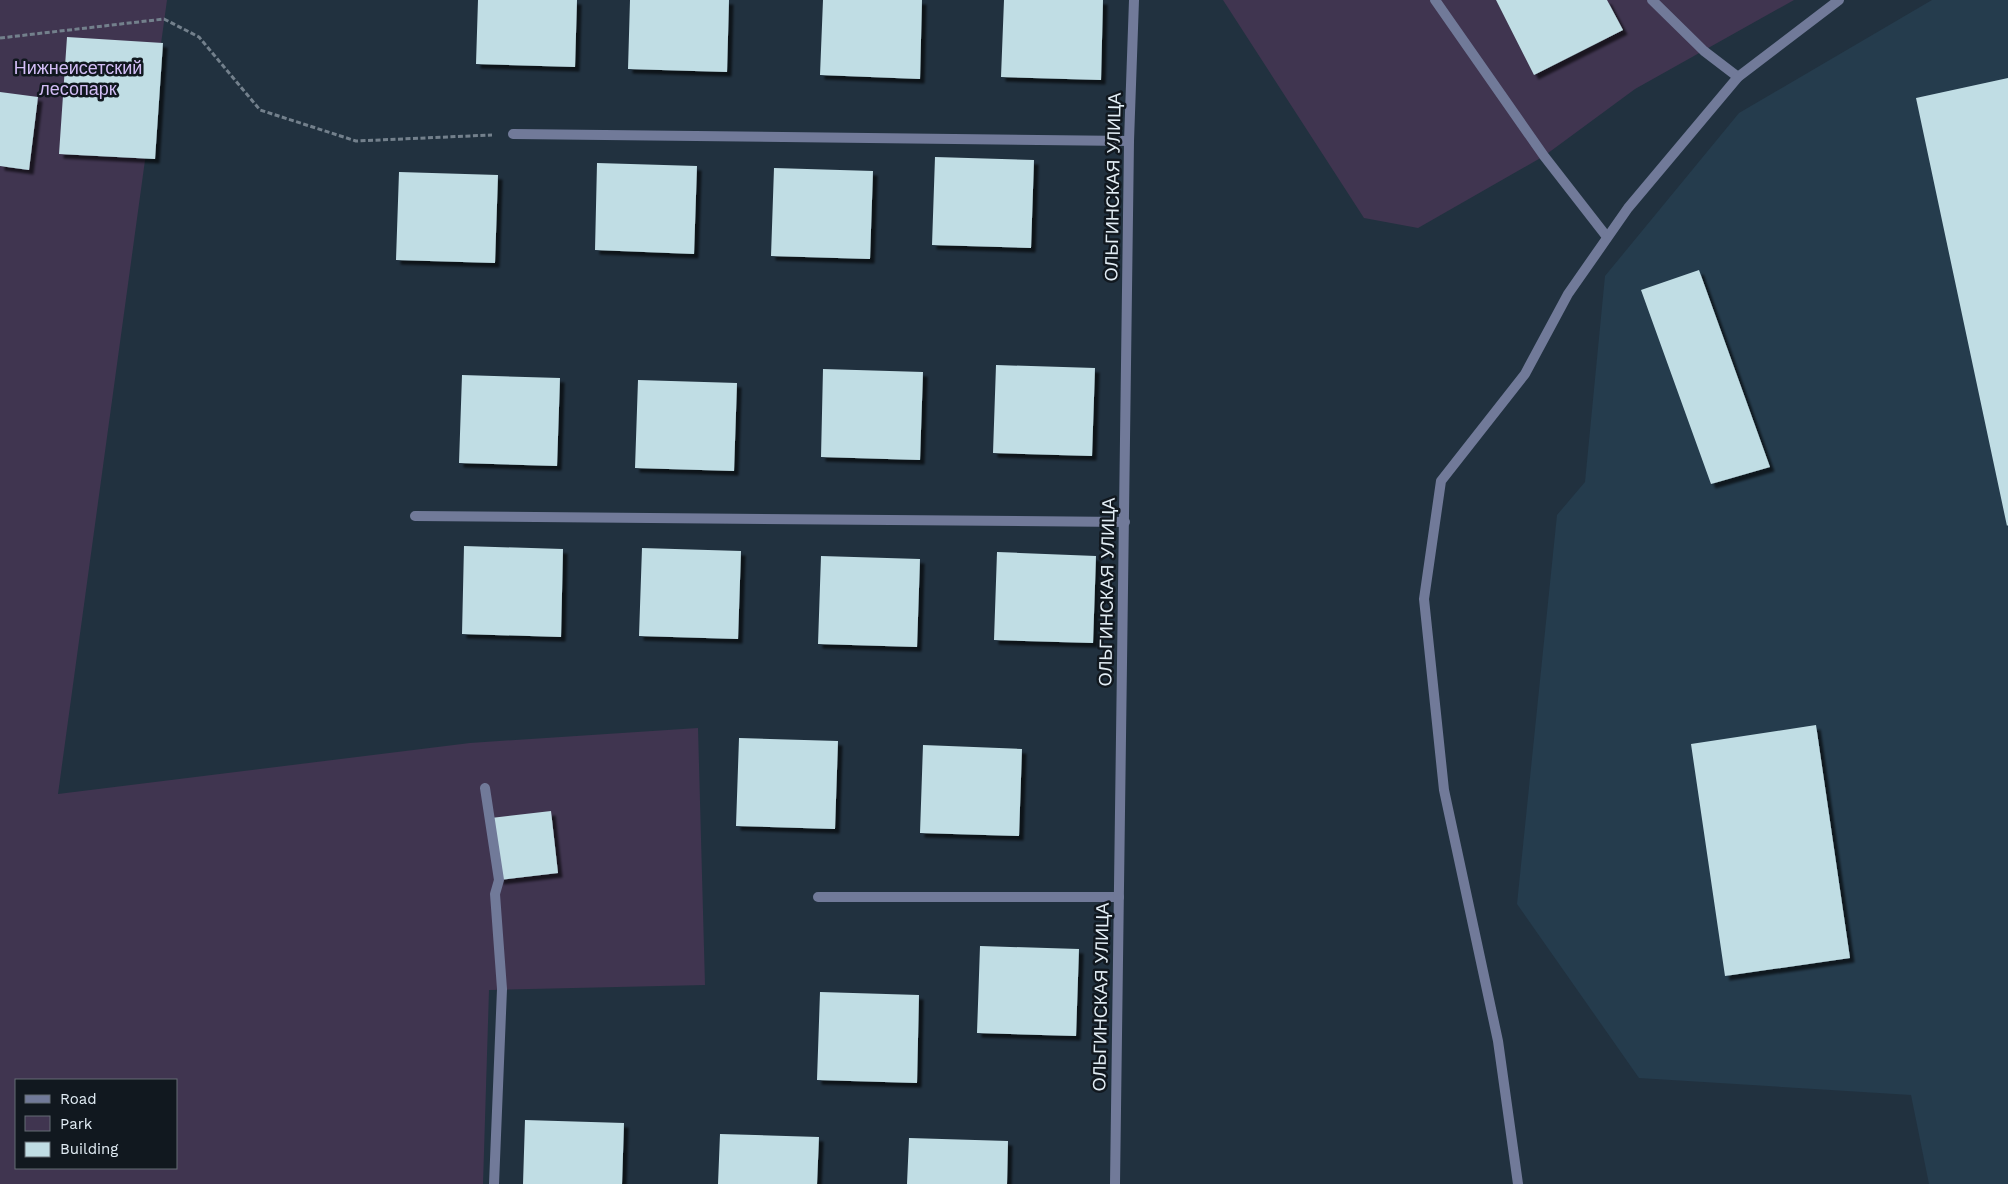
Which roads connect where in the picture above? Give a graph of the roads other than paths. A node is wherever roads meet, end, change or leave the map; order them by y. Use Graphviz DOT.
graph roads {
  1 [pos="1134,0"];
  2 [pos="1435,0"];
  3 [pos="1652,0"];
  4 [pos="1839,0"];
  5 [pos="1738,77"];
  6 [pos="513,134"];
  7 [pos="1129,141"];
  8 [pos="1607,237"];
  9 [pos="415,516"];
  10 [pos="1125,522"];
  11 [pos="485,788"];
  12 [pos="818,897"];
  13 [pos="1119,897"];
  14 [pos="494,1184"];
  15 [pos="1115,1184"];
  16 [pos="1518,1184"];
  1 -- 7 [label="street, ОЛЬГИНСКАЯ УЛИЦА"];
  2 -- 8 [label="street"];
  3 -- 5 [label="street"];
  4 -- 5 [label="street"];
  5 -- 8 [label="street"];
  6 -- 7 [label="street"];
  7 -- 10 [label="street, ОЛЬГИНСКАЯ УЛИЦА"];
  8 -- 16 [label="street"];
  9 -- 10 [label="street"];
  10 -- 13 [label="street, ОЛЬГИНСКАЯ УЛИЦА"];
  11 -- 14 [label="street"];
  12 -- 13 [label="street"];
  13 -- 15 [label="street, ОЛЬГИНСКАЯ УЛИЦА"];
}
